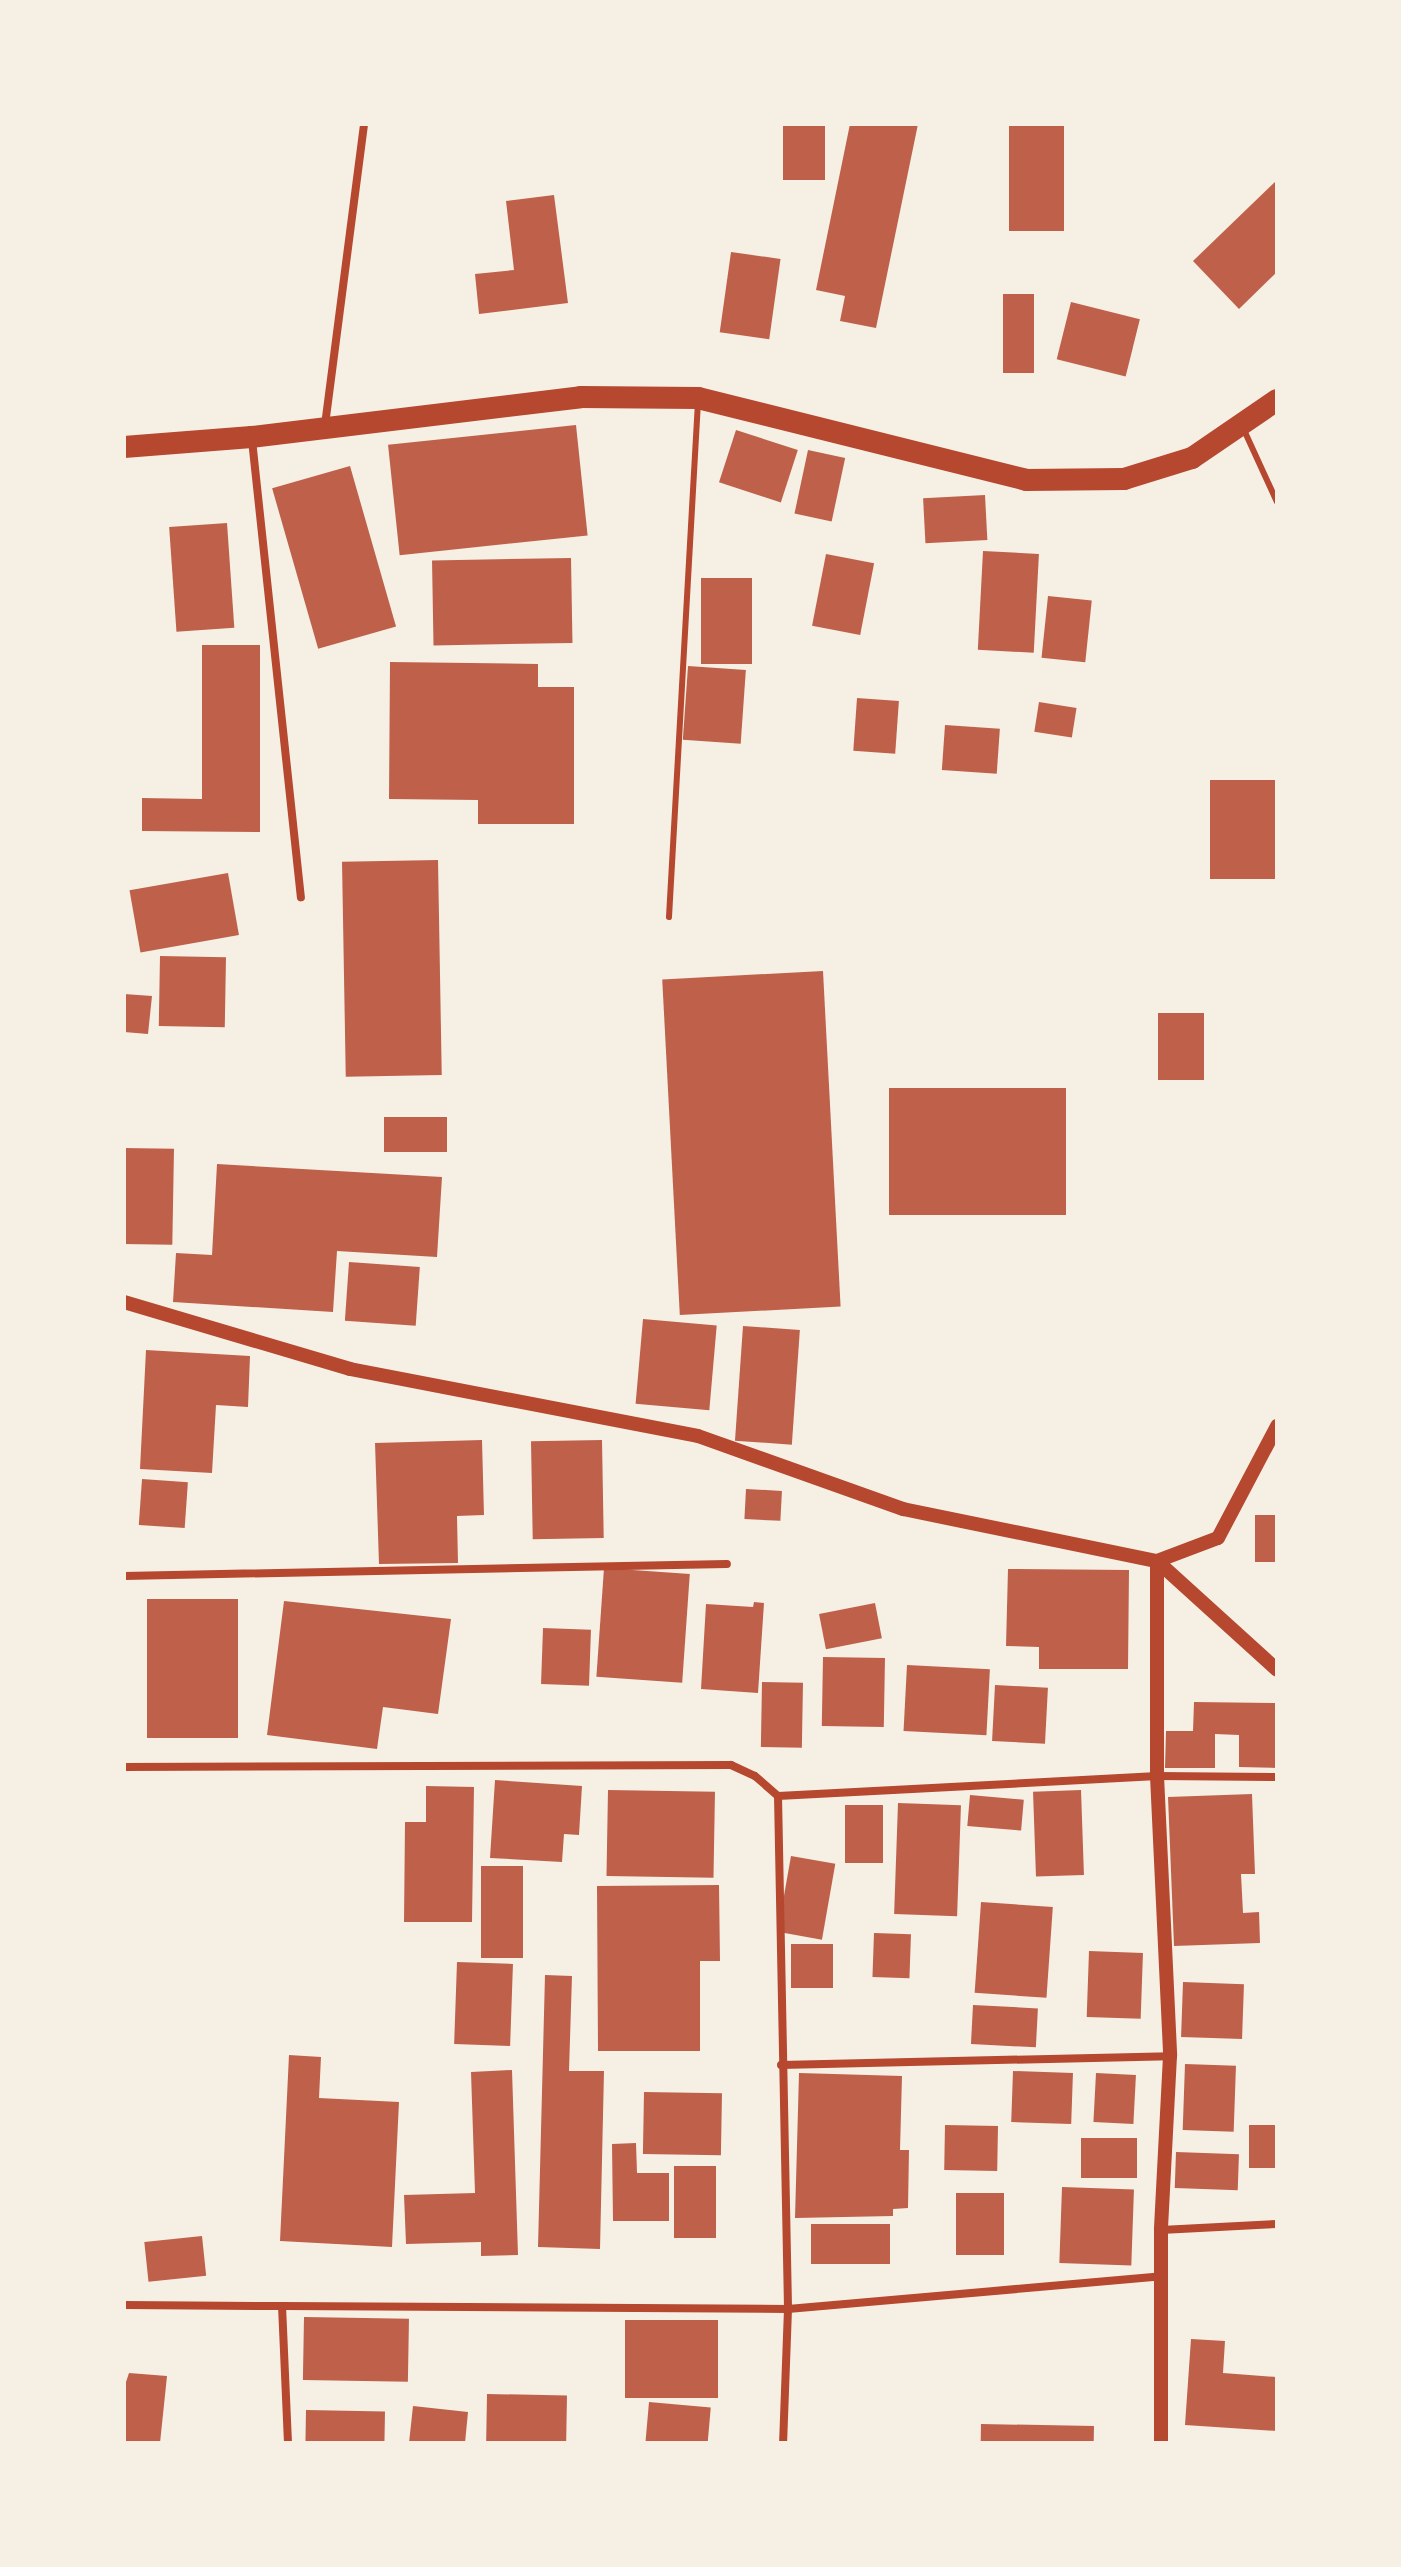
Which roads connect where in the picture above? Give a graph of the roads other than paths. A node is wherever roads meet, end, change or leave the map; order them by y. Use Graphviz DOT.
graph roads {
  1 [pos="364,124"];
  2 [pos="698,398"];
  3 [pos="1277,400"];
  4 [pos="325,425"];
  5 [pos="1243,427"];
  6 [pos="252,437"];
  7 [pos="124,447"];
  8 [pos="1277,502"];
  9 [pos="301,897"];
  10 [pos="669,917"];
  11 [pos="124,1302"];
  12 [pos="1277,1426"];
  13 [pos="1157,1561"];
  14 [pos="727,1564"];
  15 [pos="124,1576"];
  16 [pos="1277,1670"];
  17 [pos="124,1767"];
  18 [pos="1157,1776"];
  19 [pos="1277,1777"];
  20 [pos="778,1796"];
  21 [pos="1170,2056"];
  22 [pos="781,2065"];
  23 [pos="1277,2224"];
  24 [pos="1161,2230"];
  25 [pos="1163,2276"];
  26 [pos="124,2305"];
  27 [pos="282,2306"];
  28 [pos="788,2309"];
  29 [pos="288,2443"];
  30 [pos="783,2443"];
  31 [pos="1161,2443"];
  1 -- 4 [label="street"];
  2 -- 4 [label="highway"];
  2 -- 5 [label="highway"];
  2 -- 10 [label="lane"];
  3 -- 5 [label="highway"];
  4 -- 6 [label="highway"];
  5 -- 8 [label="lane"];
  6 -- 7 [label="highway"];
  6 -- 9 [label="street"];
  11 -- 13 [label="street"];
  12 -- 13 [label="street"];
  13 -- 16 [label="street"];
  13 -- 18 [label="street"];
  14 -- 15 [label="street"];
  17 -- 20 [label="street"];
  18 -- 19 [label="street"];
  18 -- 20 [label="street"];
  18 -- 21 [label="street"];
  20 -- 22 [label="street"];
  21 -- 22 [label="street"];
  21 -- 24 [label="street"];
  22 -- 28 [label="street"];
  23 -- 24 [label="street"];
  24 -- 25 [label="street"];
  25 -- 28 [label="street"];
  25 -- 31 [label="street"];
  26 -- 27 [label="street"];
  27 -- 28 [label="street"];
  27 -- 29 [label="street"];
  28 -- 30 [label="street"];
}
